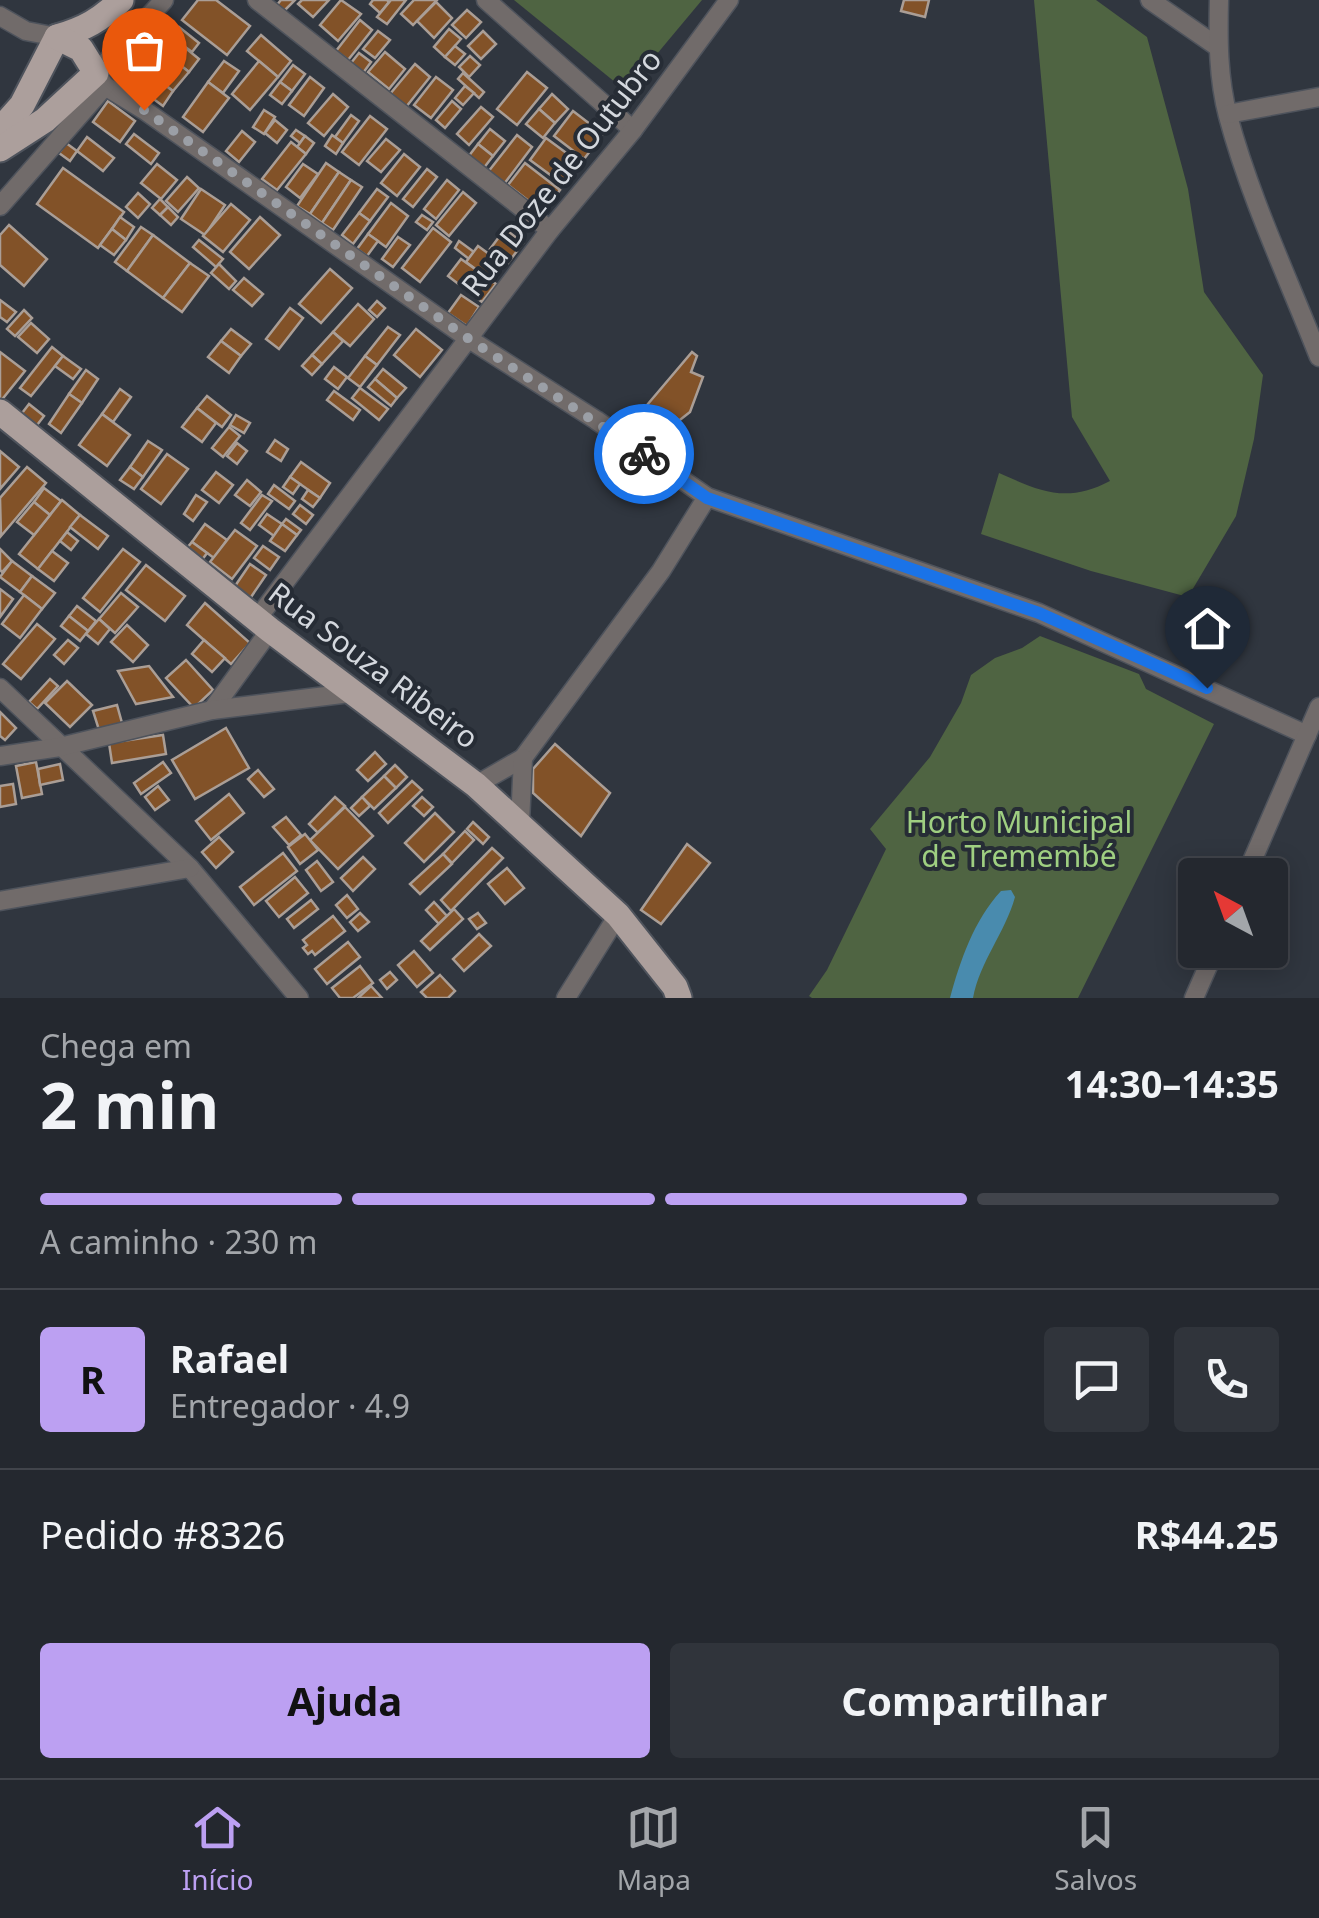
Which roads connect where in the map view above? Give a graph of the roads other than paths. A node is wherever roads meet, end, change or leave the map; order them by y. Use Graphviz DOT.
graph roads {
  1 [pos="121,0"];
  2 [pos="164,0"];
  3 [pos="256,0"];
  4 [pos="486,0"];
  5 [pos="728,0"];
  6 [pos="1150,0"];
  7 [pos="1219,0"];
  8 [pos="0,16"];
  9 [pos="57,37"];
  10 [pos="1218,47"];
  11 [pos="100,80"];
  12 [pos="1319,97"];
  13 [pos="1228,114"];
  14 [pos="0,130"];
  15 [pos="633,130"];
  16 [pos="0,150"];
  17 [pos="0,206"];
  18 [pos="550,230"];
  19 [pos="469,339"];
  20 [pos="1319,357"];
  21 [pos="0,412"];
  22 [pos="707,498"];
  23 [pos="263,624"];
  24 [pos="0,688"];
  25 [pos="350,693"];
  26 [pos="1319,707"];
  27 [pos="212,710"];
  28 [pos="1307,735"];
  29 [pos="60,747"];
  30 [pos="0,756"];
  31 [pos="522,758"];
  32 [pos="476,785"];
  33 [pos="520,823"];
  34 [pos="1253,858"];
  35 [pos="190,868"];
  36 [pos="0,901"];
  37 [pos="618,915"];
  38 [pos="1206,968"];
  39 [pos="300,998"];
  40 [pos="566,998"];
  41 [pos="679,998"];
  42 [pos="1194,998"];
  1 -- 9 [label="main road"];
  2 -- 11 [label="street"];
  3 -- 18 [label="street"];
  4 -- 15 [label="street"];
  5 -- 15 [label="street, Rua Doze de Outubro"];
  6 -- 10 [label="street"];
  7 -- 10 [label="street"];
  8 -- 9 [label="street"];
  9 -- 11 [label="main road"];
  9 -- 14 [label="main road"];
  10 -- 13 [label="street"];
  11 -- 16 [label="main road"];
  11 -- 17 [label="street"];
  11 -- 19 [label="street"];
  12 -- 13 [label="street"];
  13 -- 20 [label="street"];
  15 -- 18 [label="street, Rua Doze de Outubro"];
  18 -- 19 [label="street, Rua Doze de Outubro"];
  19 -- 22 [label="street"];
  19 -- 23 [label="street, Rua Doze de Outubro"];
  21 -- 23 [label="main road, Rua Souza Ribeiro"];
  22 -- 28 [label="street"];
  22 -- 31 [label="street"];
  23 -- 25 [label="main road, Rua Souza Ribeiro"];
  23 -- 27 [label="street, Rua Doze de Outubro"];
  24 -- 29 [label="street"];
  25 -- 27 [label="street"];
  25 -- 32 [label="main road, Rua Souza Ribeiro"];
  26 -- 28 [label="street"];
  27 -- 29 [label="street"];
  28 -- 34 [label="street"];
  29 -- 30 [label="street"];
  29 -- 35 [label="street"];
  31 -- 32 [label="street"];
  31 -- 33 [label="street"];
  32 -- 33 [label="main road, Rua Souza Ribeiro"];
  33 -- 37 [label="main road, Rua Souza Ribeiro"];
  35 -- 36 [label="street"];
  35 -- 39 [label="street"];
  37 -- 40 [label="street"];
  37 -- 41 [label="main road, Rua Souza Ribeiro"];
  38 -- 42 [label="street"];
}
